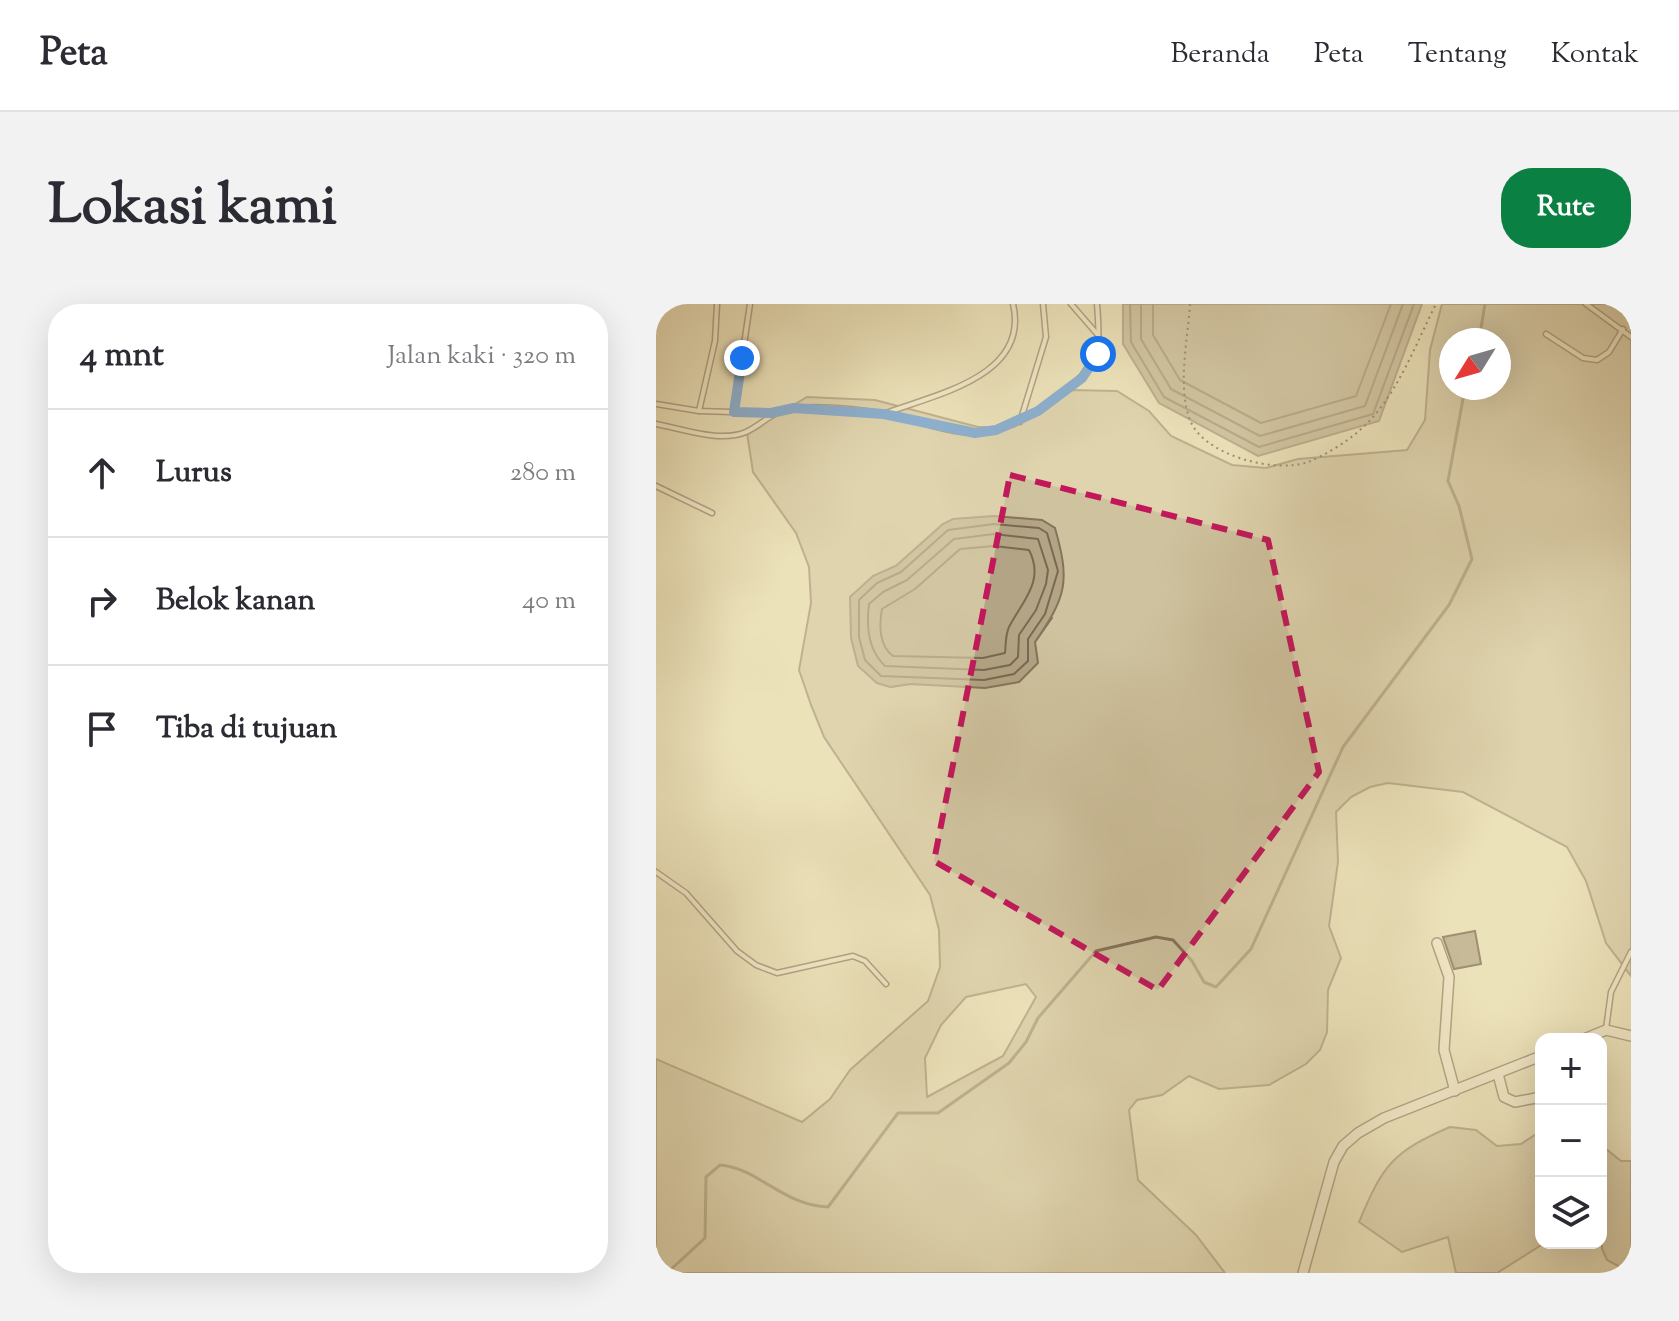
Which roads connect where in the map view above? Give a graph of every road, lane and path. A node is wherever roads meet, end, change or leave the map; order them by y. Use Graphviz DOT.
graph roads {
  1 [pos="717,304"];
  2 [pos="750,304"];
  3 [pos="1013,304"];
  4 [pos="1043,304"];
  5 [pos="1071,304"];
  6 [pos="1097,304"];
  7 [pos="1190,304"];
  8 [pos="1436,304"];
  9 [pos="1586,304"];
  10 [pos="1623,329"];
  11 [pos="1546,334"];
  12 [pos="1100,337"];
  13 [pos="1631,337"];
  14 [pos="656,404"];
  15 [pos="699,411"];
  16 [pos="734,412"];
  17 [pos="771,413"];
  18 [pos="884,414"];
  19 [pos="1020,422"];
  20 [pos="656,424"];
  21 [pos="656,486"];
  22 [pos="712,513"];
  23 [pos="656,872"];
  24 [pos="1437,943"];
  25 [pos="1631,952"];
  26 [pos="886,984"];
  27 [pos="1606,1030"];
  28 [pos="1599,1033"];
  29 [pos="1631,1036"];
  30 [pos="1535,1059"];
  31 [pos="1498,1074"];
  32 [pos="1455,1091"];
  33 [pos="1535,1098"];
  34 [pos="1303,1273"];
  1 -- 15 [label="lane"];
  2 -- 16 [label="lane"];
  3 -- 18 [label="lane"];
  4 -- 19 [label="lane"];
  5 -- 12 [label="lane"];
  6 -- 12 [label="lane"];
  7 -- 8 [label="path"];
  9 -- 10 [label="lane"];
  10 -- 11 [label="lane"];
  10 -- 13 [label="lane"];
  12 -- 19 [label="lane"];
  14 -- 15 [label="lane"];
  15 -- 16 [label="lane"];
  16 -- 17 [label="lane"];
  17 -- 18 [label="lane"];
  17 -- 20 [label="lane"];
  18 -- 19 [label="lane"];
  21 -- 22 [label="lane"];
  23 -- 26 [label="lane"];
  24 -- 32 [label="street"];
  25 -- 27 [label="lane"];
  27 -- 28 [label="street"];
  27 -- 29 [label="street"];
  30 -- 31 [label="street"];
  31 -- 32 [label="street"];
  31 -- 33 [label="street"];
  32 -- 34 [label="street"];
}
